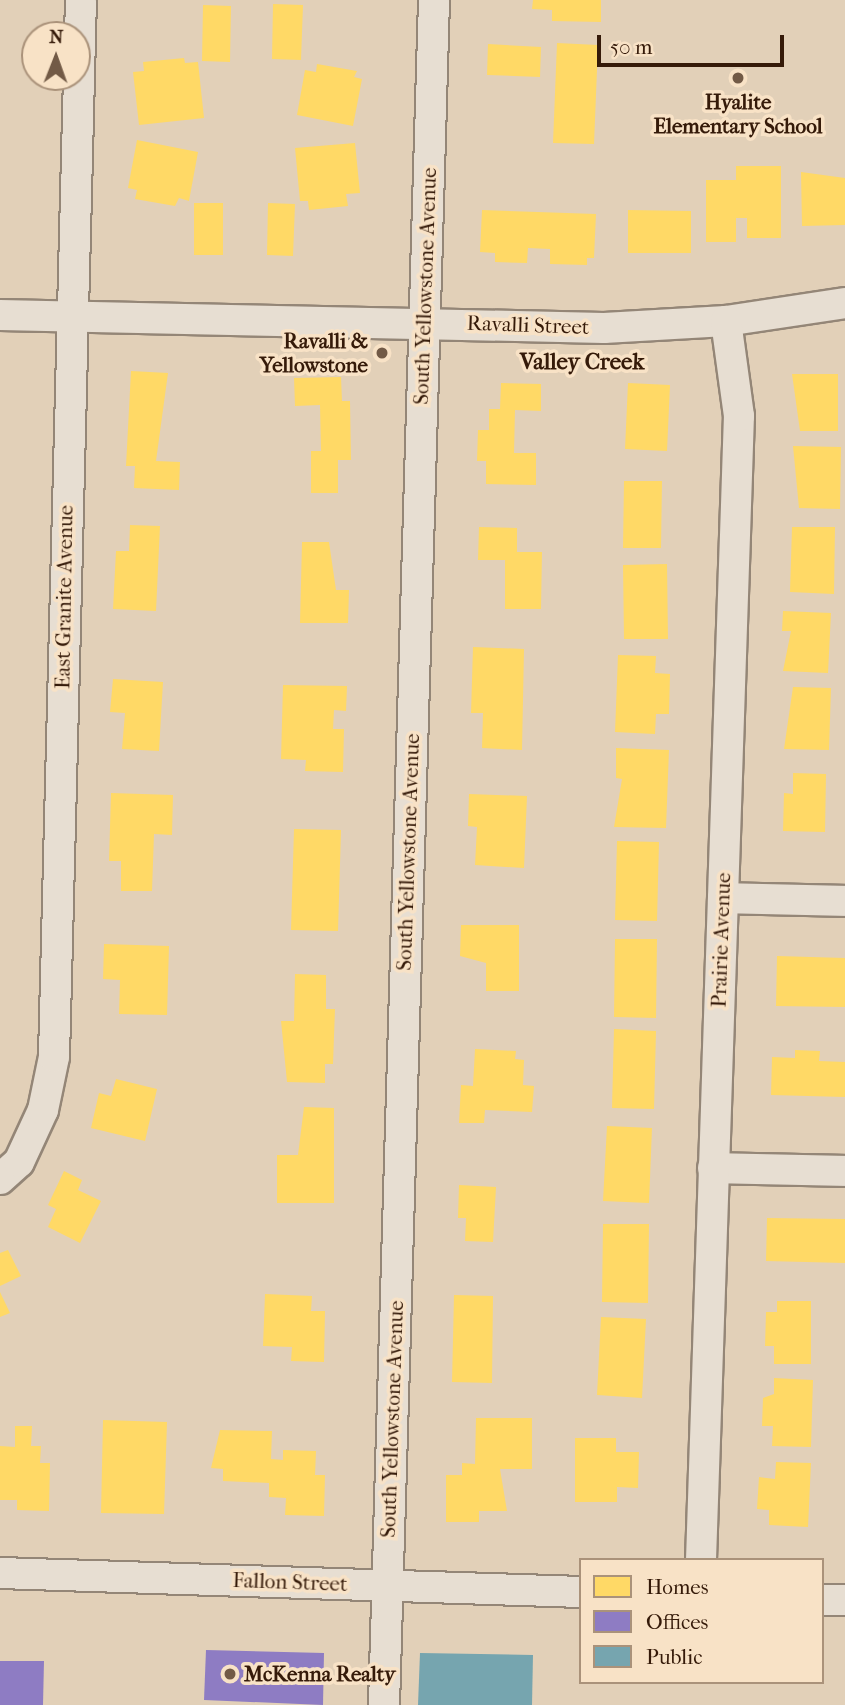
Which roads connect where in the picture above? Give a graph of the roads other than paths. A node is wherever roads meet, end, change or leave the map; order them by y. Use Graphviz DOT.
graph roads {
  1 [pos="81,0"];
  2 [pos="434,0"];
  3 [pos="845,303"];
  4 [pos="0,315"];
  5 [pos="71,317"];
  6 [pos="726,321"];
  7 [pos="424,322"];
  8 [pos="723,898"];
  9 [pos="845,901"];
  10 [pos="713,1168"];
  11 [pos="845,1171"];
  12 [pos="0,1179"];
  13 [pos="701,1558"];
  14 [pos="0,1573"];
  15 [pos="387,1585"];
  16 [pos="579,1592"];
  17 [pos="824,1600"];
  18 [pos="845,1600"];
  19 [pos="384,1705"];
  1 -- 5 [label="street, East Granite Avenue"];
  2 -- 7 [label="street, South Yellowstone Avenue"];
  3 -- 6 [label="street, Ravalli Street"];
  4 -- 5 [label="street, Ravalli Street"];
  5 -- 7 [label="street, Ravalli Street"];
  5 -- 12 [label="street, East Granite Avenue"];
  6 -- 7 [label="street, Ravalli Street"];
  6 -- 8 [label="street, Prairie Avenue"];
  7 -- 15 [label="street, South Yellowstone Avenue"];
  8 -- 9 [label="street"];
  8 -- 10 [label="street, Prairie Avenue"];
  10 -- 11 [label="street"];
  10 -- 13 [label="street, Prairie Avenue"];
  14 -- 15 [label="street, Fallon Street"];
  15 -- 16 [label="street, Fallon Street"];
  15 -- 19 [label="street, South Yellowstone Avenue"];
  17 -- 18 [label="street"];
}
